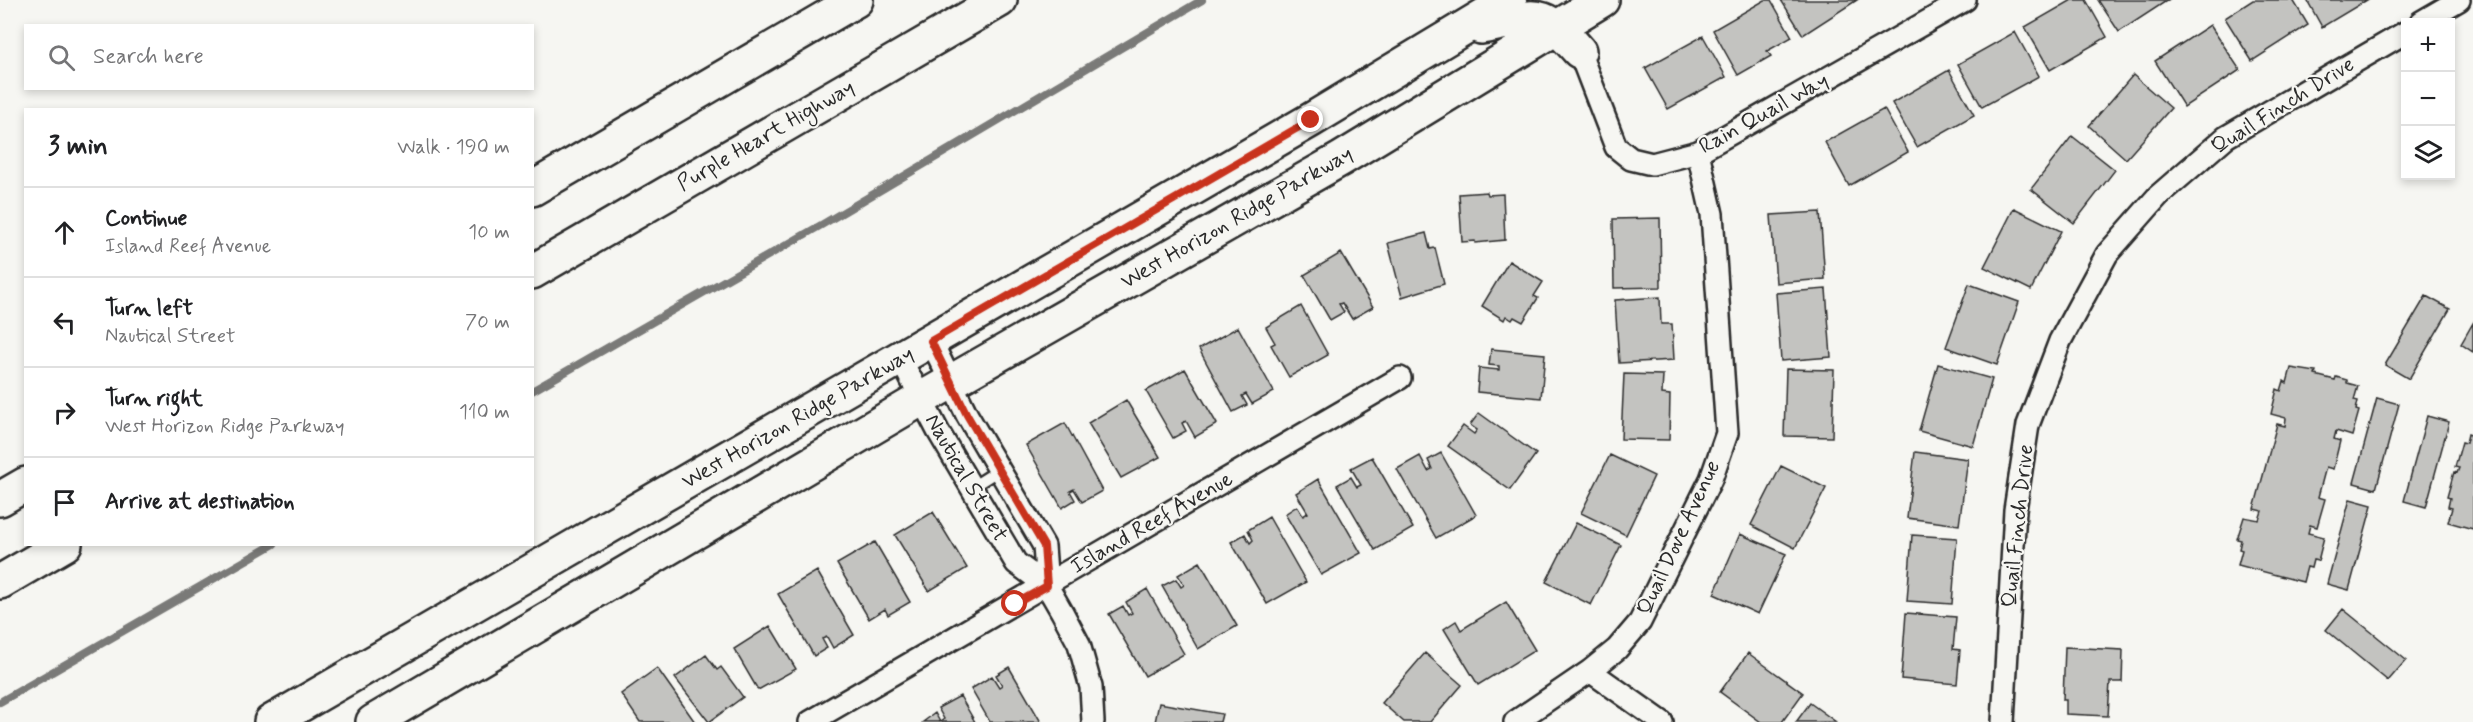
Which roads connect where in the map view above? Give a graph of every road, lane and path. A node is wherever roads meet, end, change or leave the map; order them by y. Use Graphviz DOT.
graph roads {
  1 [pos="856,0"];
  2 [pos="1000,0"];
  3 [pos="1510,0"];
  4 [pos="1965,0"];
  5 [pos="2459,0"];
  6 [pos="1600,1"];
  7 [pos="2428,18"];
  8 [pos="1557,27"];
  9 [pos="1456,31"];
  10 [pos="2401,35"];
  11 [pos="1579,51"];
  12 [pos="1698,152"];
  13 [pos="534,188"];
  14 [pos="534,271"];
  15 [pos="931,341"];
  16 [pos="900,358"];
  17 [pos="1400,378"];
  18 [pos="951,381"];
  19 [pos="921,399"];
  20 [pos="999,470"];
  21 [pos="24,485"];
  22 [pos="972,487"];
  23 [pos="0,499"];
  24 [pos="62,546"];
  25 [pos="0,582"];
  26 [pos="1047,586"];
  27 [pos="1590,671"];
  28 [pos="271,722"];
  29 [pos="373,722"];
  30 [pos="810,722"];
  31 [pos="1093,722"];
  32 [pos="1515,722"];
  33 [pos="1662,722"];
  34 [pos="2003,722"];
  1 -- 13 [label="main road"];
  2 -- 14 [label="main road, Purple Heart Highway"];
  3 -- 9 [label="main road, West Horizon Ridge Parkway"];
  4 -- 12 [label="street, Rain Quail Way"];
  5 -- 7 [label="street"];
  6 -- 8 [label="main road, West Horizon Ridge Parkway"];
  6 -- 11 [label="main road"];
  8 -- 9 [label="main road"];
  8 -- 11 [label="main road"];
  8 -- 18 [label="main road, West Horizon Ridge Parkway"];
  9 -- 15 [label="main road, West Horizon Ridge Parkway"];
  10 -- 34 [label="street, Quail Finch Drive"];
  11 -- 12 [label="street, Rain Quail Way"];
  12 -- 27 [label="street, Quail Dove Avenue"];
  15 -- 16 [label="main road, West Horizon Ridge Parkway"];
  15 -- 18 [label="street, Nautical Street"];
  16 -- 19 [label="street, Nautical Street"];
  16 -- 28 [label="main road, West Horizon Ridge Parkway"];
  17 -- 26 [label="street, Island Reef Avenue"];
  18 -- 19 [label="main road, West Horizon Ridge Parkway"];
  18 -- 20 [label="street, Nautical Street"];
  19 -- 22 [label="street, Nautical Street"];
  19 -- 29 [label="main road, West Horizon Ridge Parkway"];
  20 -- 22 [label="lane"];
  20 -- 26 [label="street, Nautical Street"];
  21 -- 23 [label="main road"];
  22 -- 26 [label="street, Nautical Street"];
  24 -- 25 [label="main road"];
  26 -- 30 [label="street, Island Reef Avenue"];
  26 -- 31 [label="street, Nautical Street"];
  27 -- 32 [label="street, Quail Dove Avenue"];
  27 -- 33 [label="street"];
}
